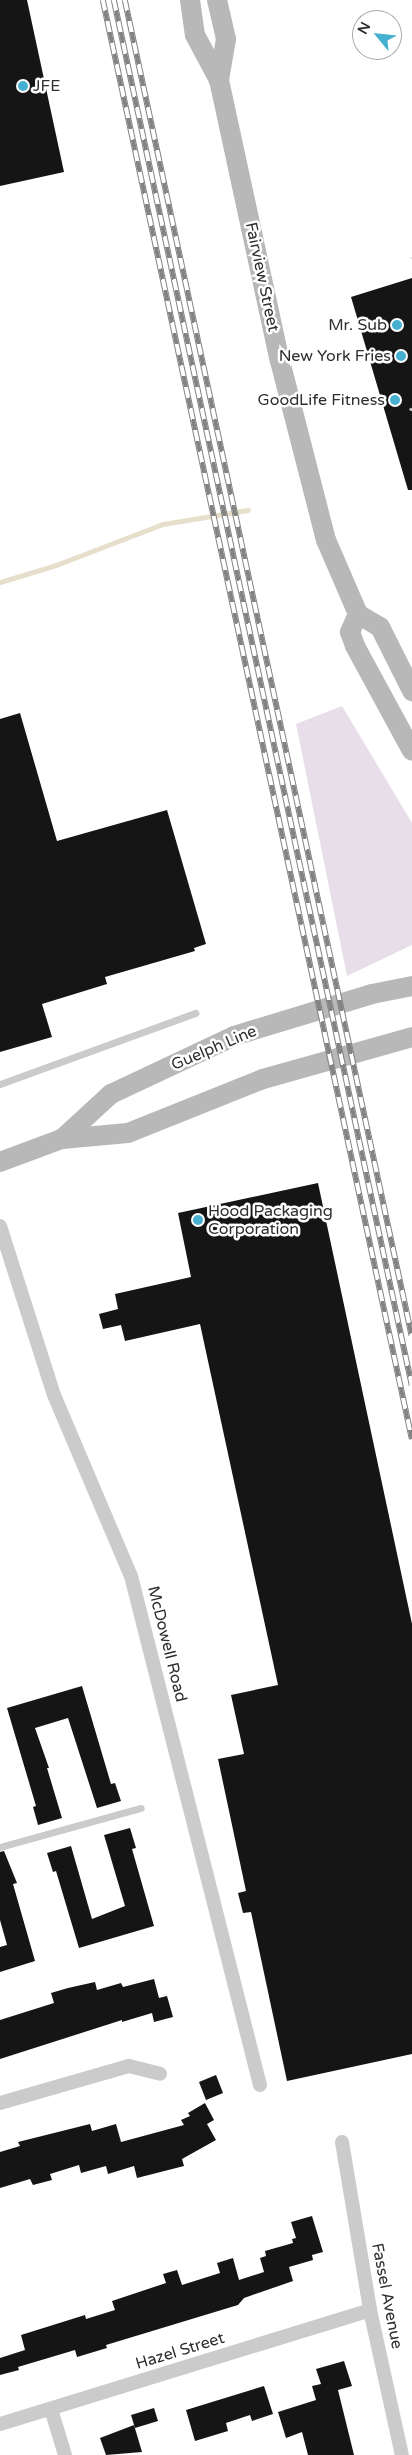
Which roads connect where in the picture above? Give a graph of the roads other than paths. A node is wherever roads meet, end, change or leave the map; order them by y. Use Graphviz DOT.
graph roads {
  1 [pos="190,0"];
  2 [pos="217,0"];
  3 [pos="218,80"];
  4 [pos="358,614"];
  5 [pos="412,691"];
  6 [pos="412,751"];
  7 [pos="412,973"];
  8 [pos="412,986"];
  9 [pos="372,994"];
  10 [pos="195,1013"];
  11 [pos="412,1037"];
  12 [pos="0,1084"];
  13 [pos="62,1139"];
  14 [pos="0,1162"];
  15 [pos="0,1226"];
  16 [pos="141,1808"];
  17 [pos="0,1847"];
  18 [pos="160,2074"];
  19 [pos="260,2085"];
  20 [pos="0,2103"];
  21 [pos="342,2142"];
  22 [pos="370,2310"];
  23 [pos="51,2409"];
  24 [pos="0,2424"];
  25 [pos="65,2455"];
  26 [pos="402,2455"];
  1 -- 3 [label="main road, Fairview Street"];
  2 -- 3 [label="main road, Fairview Street"];
  3 -- 4 [label="main road, Fairview Street"];
  4 -- 5 [label="main road"];
  4 -- 6 [label="main road"];
  7 -- 9 [label="main road"];
  8 -- 9 [label="main road, Guelph Line"];
  9 -- 13 [label="main road, Guelph Line"];
  10 -- 12 [label="lane"];
  11 -- 13 [label="main road, Guelph Line"];
  13 -- 14 [label="main road, Guelph Line"];
  15 -- 19 [label="street, McDowell Road"];
  16 -- 17 [label="lane"];
  18 -- 20 [label="street"];
  21 -- 22 [label="street, Fassel Avenue"];
  22 -- 23 [label="street, Hazel Street"];
  22 -- 26 [label="street, Fassel Avenue"];
  23 -- 24 [label="street, Hazel Street"];
  23 -- 25 [label="street"];
}
